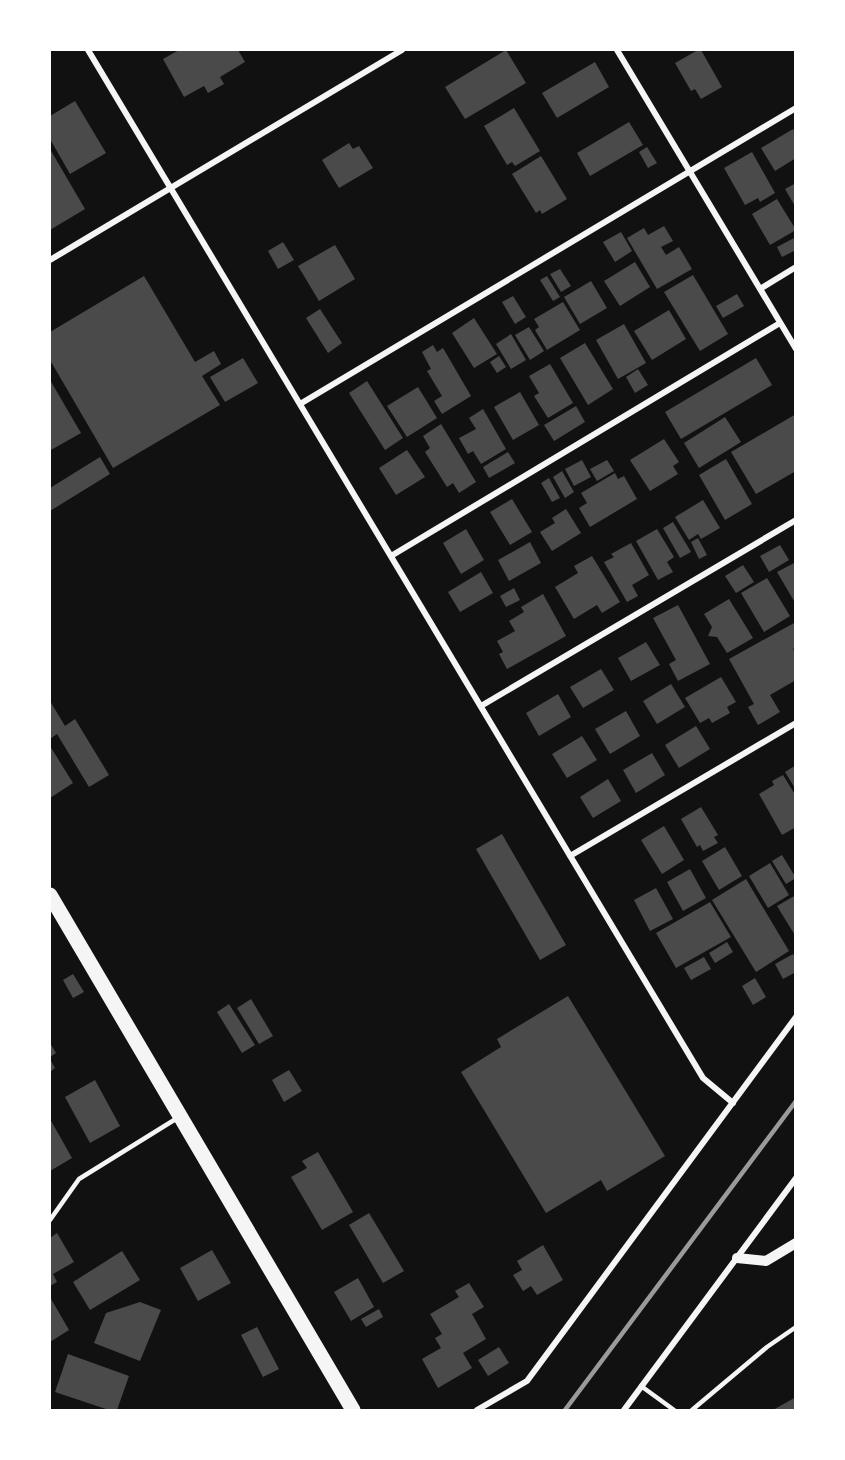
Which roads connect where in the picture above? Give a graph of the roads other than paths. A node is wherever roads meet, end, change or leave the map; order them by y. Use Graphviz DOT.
graph roads {
  1 [pos="88,50"];
  2 [pos="402,50"];
  3 [pos="617,50"];
  4 [pos="795,108"];
  5 [pos="689,171"];
  6 [pos="170,188"];
  7 [pos="50,260"];
  8 [pos="795,267"];
  9 [pos="760,289"];
  10 [pos="780,323"];
  11 [pos="795,349"];
  12 [pos="300,404"];
  13 [pos="795,519"];
  14 [pos="391,556"];
  15 [pos="481,706"];
  16 [pos="795,723"];
  17 [pos="570,856"];
  18 [pos="50,895"];
  19 [pos="795,1017"];
  20 [pos="733,1103"];
  21 [pos="180,1116"];
  22 [pos="795,1179"];
  23 [pos="50,1220"];
  24 [pos="795,1243"];
  25 [pos="737,1258"];
  26 [pos="795,1327"];
  27 [pos="641,1386"];
  28 [pos="353,1410"];
  29 [pos="477,1410"];
  30 [pos="624,1410"];
  31 [pos="674,1410"];
  32 [pos="692,1410"];
  1 -- 6 [label="street"];
  2 -- 6 [label="street"];
  3 -- 5 [label="street"];
  4 -- 5 [label="street"];
  5 -- 9 [label="street"];
  5 -- 12 [label="street"];
  6 -- 7 [label="street"];
  6 -- 12 [label="street"];
  8 -- 9 [label="street"];
  9 -- 10 [label="street"];
  10 -- 11 [label="street"];
  10 -- 14 [label="street"];
  12 -- 14 [label="street"];
  13 -- 15 [label="street"];
  14 -- 15 [label="street"];
  15 -- 17 [label="street"];
  16 -- 17 [label="street"];
  17 -- 20 [label="street"];
  18 -- 21 [label="main road"];
  19 -- 20 [label="street"];
  20 -- 29 [label="street"];
  21 -- 23 [label="lane"];
  21 -- 28 [label="main road"];
  22 -- 25 [label="street"];
  24 -- 25 [label="street"];
  25 -- 27 [label="street"];
  26 -- 32 [label="lane"];
  27 -- 30 [label="street"];
  27 -- 31 [label="lane"];
}
